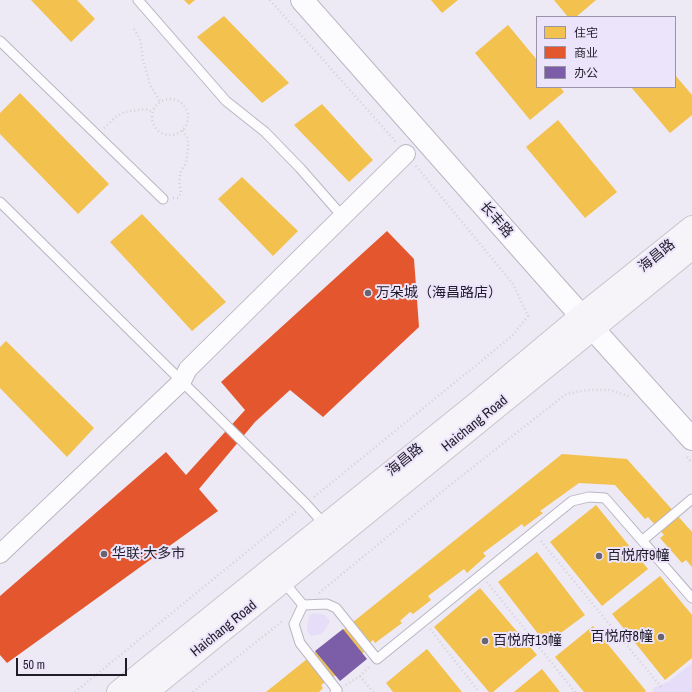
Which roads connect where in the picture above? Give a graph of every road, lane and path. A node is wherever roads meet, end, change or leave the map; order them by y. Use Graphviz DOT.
graph roads {
  1 [pos="138,0"];
  2 [pos="270,0"];
  3 [pos="302,0"];
  4 [pos="134,29"];
  5 [pos="0,41"];
  6 [pos="160,101"];
  7 [pos="153,112"];
  8 [pos="182,129"];
  9 [pos="96,135"];
  10 [pos="406,154"];
  11 [pos="163,199"];
  12 [pos="0,202"];
  13 [pos="343,217"];
  14 [pos="692,227"];
  15 [pos="692,248"];
  16 [pos="587,322"];
  17 [pos="182,381"];
  18 [pos="632,397"];
  19 [pos="687,445"];
  20 [pos="692,463"];
  21 [pos="692,499"];
  22 [pos="306,504"];
  23 [pos="331,531"];
  24 [pos="533,532"];
  25 [pos="642,540"];
  26 [pos="0,554"];
  27 [pos="481,574"];
  28 [pos="283,581"];
  29 [pos="692,598"];
  30 [pos="303,605"];
  31 [pos="424,620"];
  32 [pos="377,658"];
  33 [pos="360,676"];
  34 [pos="662,688"];
  35 [pos="336,691"];
  36 [pos="75,692"];
  37 [pos="118,692"];
  38 [pos="146,692"];
  39 [pos="193,692"];
  40 [pos="373,692"];
  41 [pos="479,692"];
  42 [pos="575,692"];
  1 -- 13 [label="lane"];
  2 -- 10 [label="path"];
  3 -- 16 [label="street, 长丰路"];
  4 -- 6 [label="path"];
  5 -- 9 [label="lane"];
  6 -- 7 [label="path"];
  6 -- 8 [label="path"];
  7 -- 8 [label="path"];
  7 -- 9 [label="path"];
  8 -- 11 [label="path"];
  9 -- 11 [label="lane"];
  10 -- 13 [label="street"];
  10 -- 22 [label="path"];
  12 -- 17 [label="lane"];
  13 -- 17 [label="street"];
  14 -- 16 [label="main road, 海昌路"];
  15 -- 16 [label="main road"];
  16 -- 19 [label="street, 长丰路"];
  16 -- 23 [label="main road, 海昌路"];
  17 -- 22 [label="lane"];
  17 -- 26 [label="street"];
  18 -- 30 [label="path"];
  19 -- 20 [label="path"];
  21 -- 25 [label="lane"];
  22 -- 23 [label="lane"];
  22 -- 36 [label="path"];
  23 -- 28 [label="main road, Haichang Road"];
  23 -- 37 [label="main road, 海昌路"];
  24 -- 25 [label="lane"];
  24 -- 27 [label="lane"];
  24 -- 34 [label="path"];
  25 -- 29 [label="lane"];
  27 -- 31 [label="lane"];
  27 -- 42 [label="path"];
  28 -- 30 [label="lane"];
  28 -- 38 [label="main road, Haichang Road"];
  30 -- 32 [label="lane"];
  30 -- 35 [label="lane"];
  30 -- 39 [label="path"];
  31 -- 32 [label="lane"];
  31 -- 41 [label="path"];
  32 -- 33 [label="path"];
  33 -- 35 [label="path"];
  33 -- 40 [label="path"];
}
